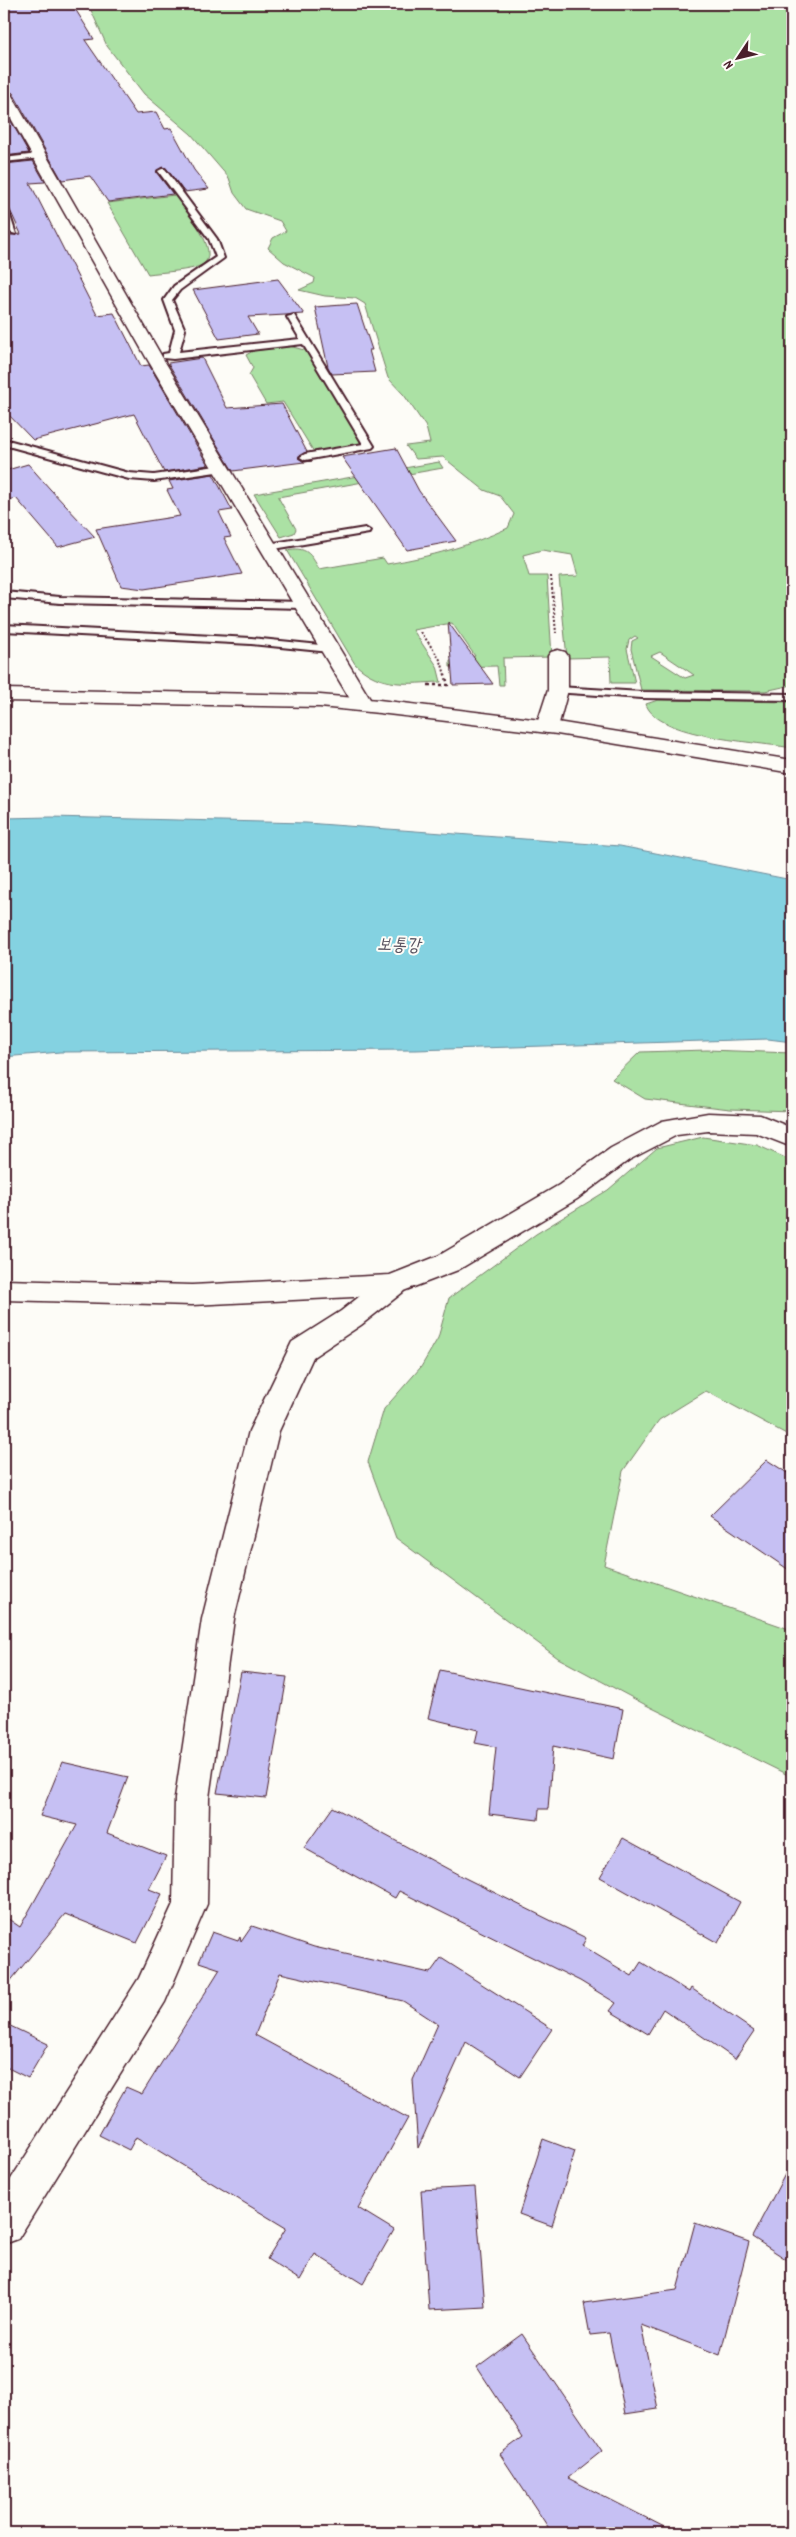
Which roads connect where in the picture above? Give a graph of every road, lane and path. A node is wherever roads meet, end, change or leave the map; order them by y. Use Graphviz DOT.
graph roads {
  1 [pos="4,94"];
  2 [pos="38,156"];
  3 [pos="4,160"];
  4 [pos="162,171"];
  5 [pos="4,210"];
  6 [pos="13,232"];
  7 [pos="292,317"];
  8 [pos="307,341"];
  9 [pos="173,356"];
  10 [pos="154,358"];
  11 [pos="4,442"];
  12 [pos="305,457"];
  13 [pos="223,468"];
  14 [pos="365,531"];
  15 [pos="268,547"];
  16 [pos="551,576"];
  17 [pos="4,595"];
  18 [pos="303,605"];
  19 [pos="4,628"];
  20 [pos="421,632"];
  21 [pos="330,649"];
  22 [pos="558,656"];
  23 [pos="418,685"];
  24 [pos="558,690"];
  25 [pos="4,696"];
  26 [pos="792,697"];
  27 [pos="363,704"];
  28 [pos="547,727"];
  29 [pos="792,767"];
  30 [pos="792,1138"];
  31 [pos="393,1285"];
  32 [pos="4,1290"];
  33 [pos="4,2226"];
  1 -- 2 [label="street"];
  2 -- 3 [label="lane"];
  2 -- 10 [label="street"];
  4 -- 9 [label="lane"];
  5 -- 6 [label="lane"];
  7 -- 8 [label="lane"];
  8 -- 9 [label="lane"];
  8 -- 12 [label="lane"];
  9 -- 10 [label="lane"];
  10 -- 13 [label="street"];
  11 -- 13 [label="lane"];
  13 -- 15 [label="street"];
  14 -- 15 [label="lane"];
  15 -- 18 [label="street"];
  16 -- 22 [label="path"];
  17 -- 18 [label="lane"];
  18 -- 21 [label="street"];
  19 -- 21 [label="lane"];
  20 -- 23 [label="path"];
  21 -- 27 [label="street"];
  22 -- 24 [label="street"];
  24 -- 26 [label="lane"];
  24 -- 28 [label="street"];
  25 -- 27 [label="street"];
  27 -- 28 [label="street"];
  28 -- 29 [label="street"];
  30 -- 31 [label="street"];
  31 -- 32 [label="street"];
  31 -- 33 [label="street"];
}
